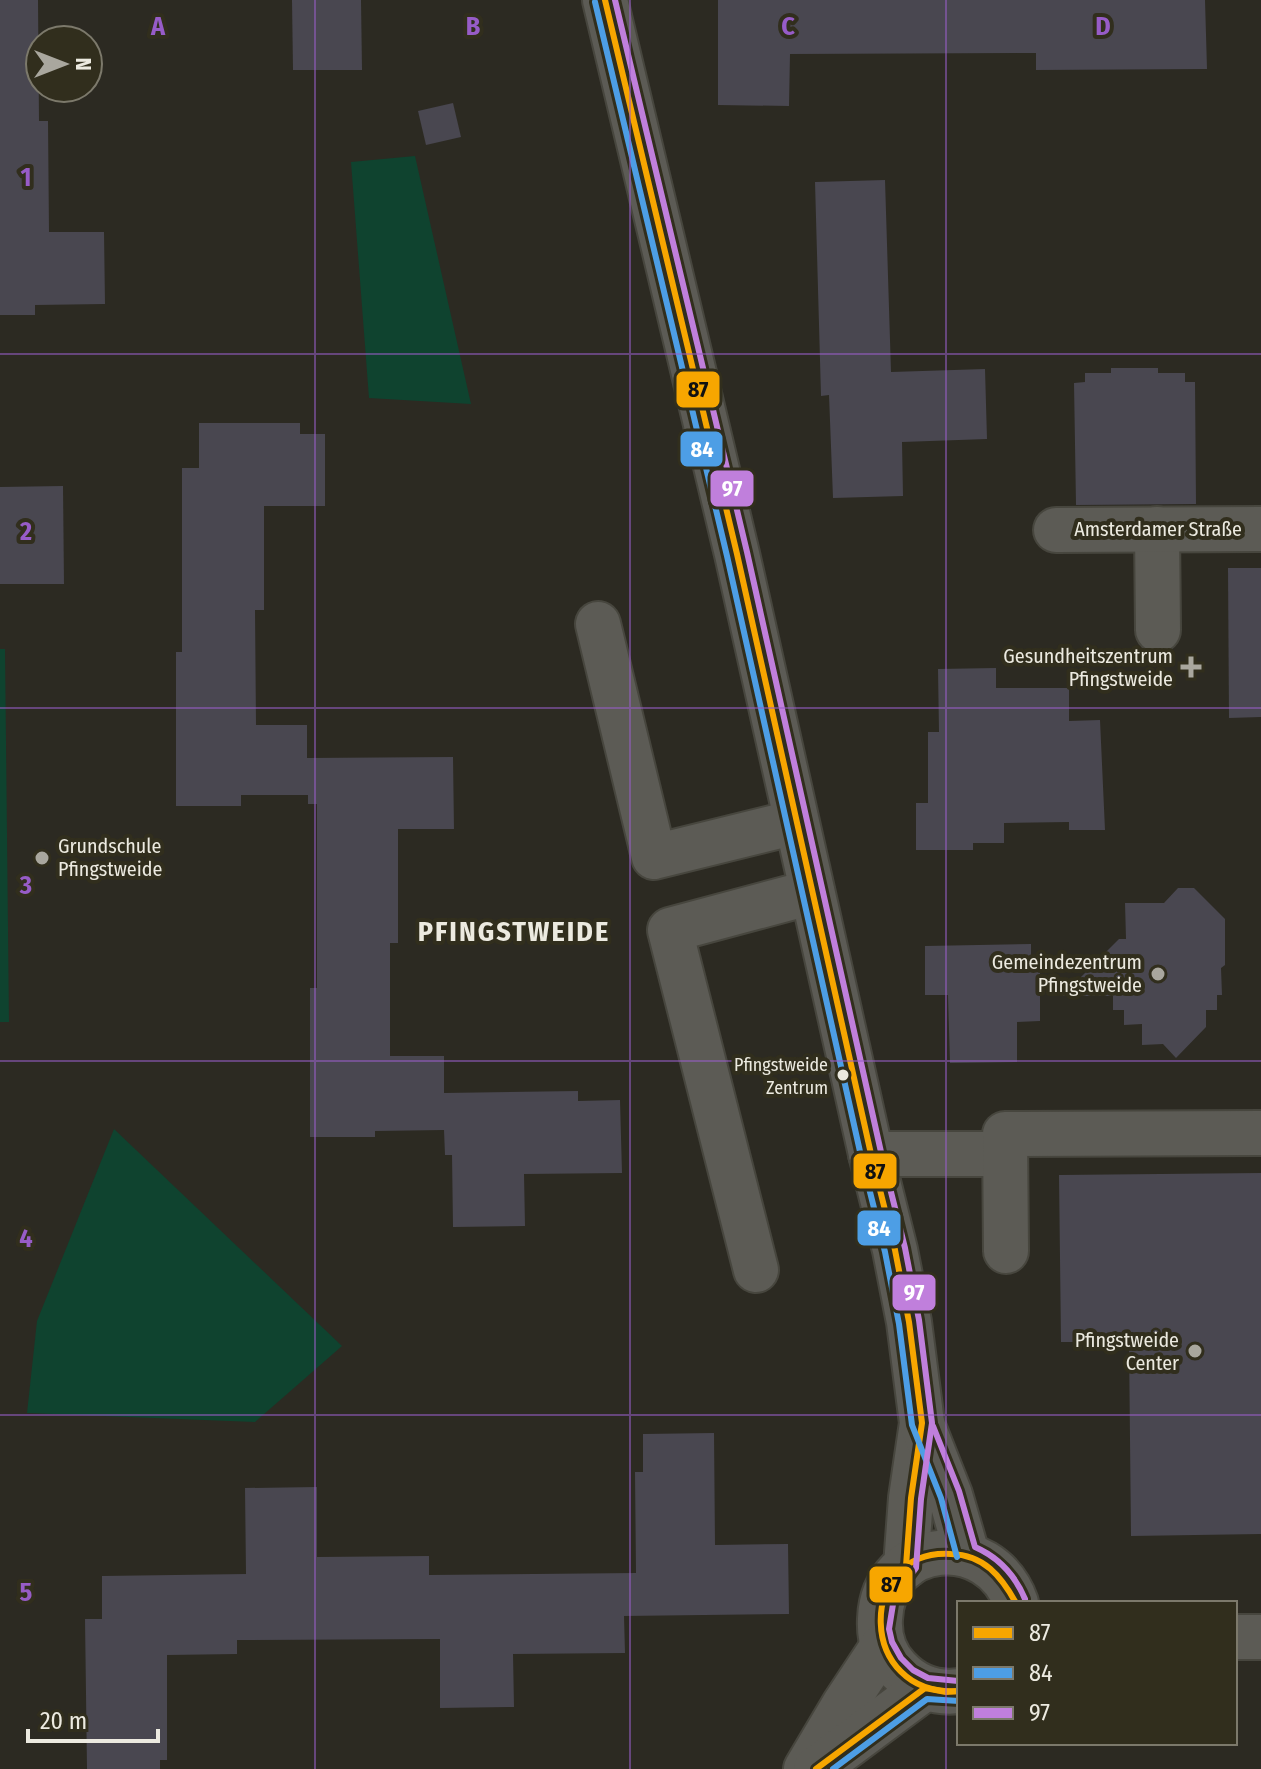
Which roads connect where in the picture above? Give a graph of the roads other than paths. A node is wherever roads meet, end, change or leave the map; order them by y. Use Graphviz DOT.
graph roads {
  1 [pos="605,0"];
  2 [pos="1157,529"];
  3 [pos="1261,529"];
  4 [pos="1056,530"];
  5 [pos="598,624"];
  6 [pos="1158,630"];
  7 [pos="796,822"];
  8 [pos="812,892"];
  9 [pos="1261,1133"];
  10 [pos="871,1154"];
  11 [pos="1005,1154"];
  12 [pos="1006,1251"];
  13 [pos="756,1270"];
  14 [pos="922,1423"];
  15 [pos="967,1554"];
  16 [pos="906,1566"];
  17 [pos="1015,1601"];
  18 [pos="1237,1637"];
  19 [pos="1261,1637"];
  20 [pos="883,1646"];
  21 [pos="942,1689"];
  22 [pos="806,1769"];
  23 [pos="816,1769"];
  1 -- 7 [label="street"];
  2 -- 3 [label="street, Amsterdamer Straße"];
  2 -- 4 [label="street, Amsterdamer Straße"];
  2 -- 6 [label="street"];
  5 -- 7 [label="street"];
  7 -- 8 [label="street"];
  8 -- 10 [label="street"];
  8 -- 13 [label="street"];
  9 -- 11 [label="street"];
  10 -- 11 [label="street"];
  10 -- 14 [label="street"];
  11 -- 12 [label="street"];
  14 -- 15 [label="street"];
  14 -- 16 [label="street"];
  15 -- 16 [label="street"];
  15 -- 17 [label="street"];
  16 -- 20 [label="street"];
  18 -- 19 [label="street"];
  20 -- 21 [label="street"];
  20 -- 22 [label="street"];
  21 -- 23 [label="street"];
}
